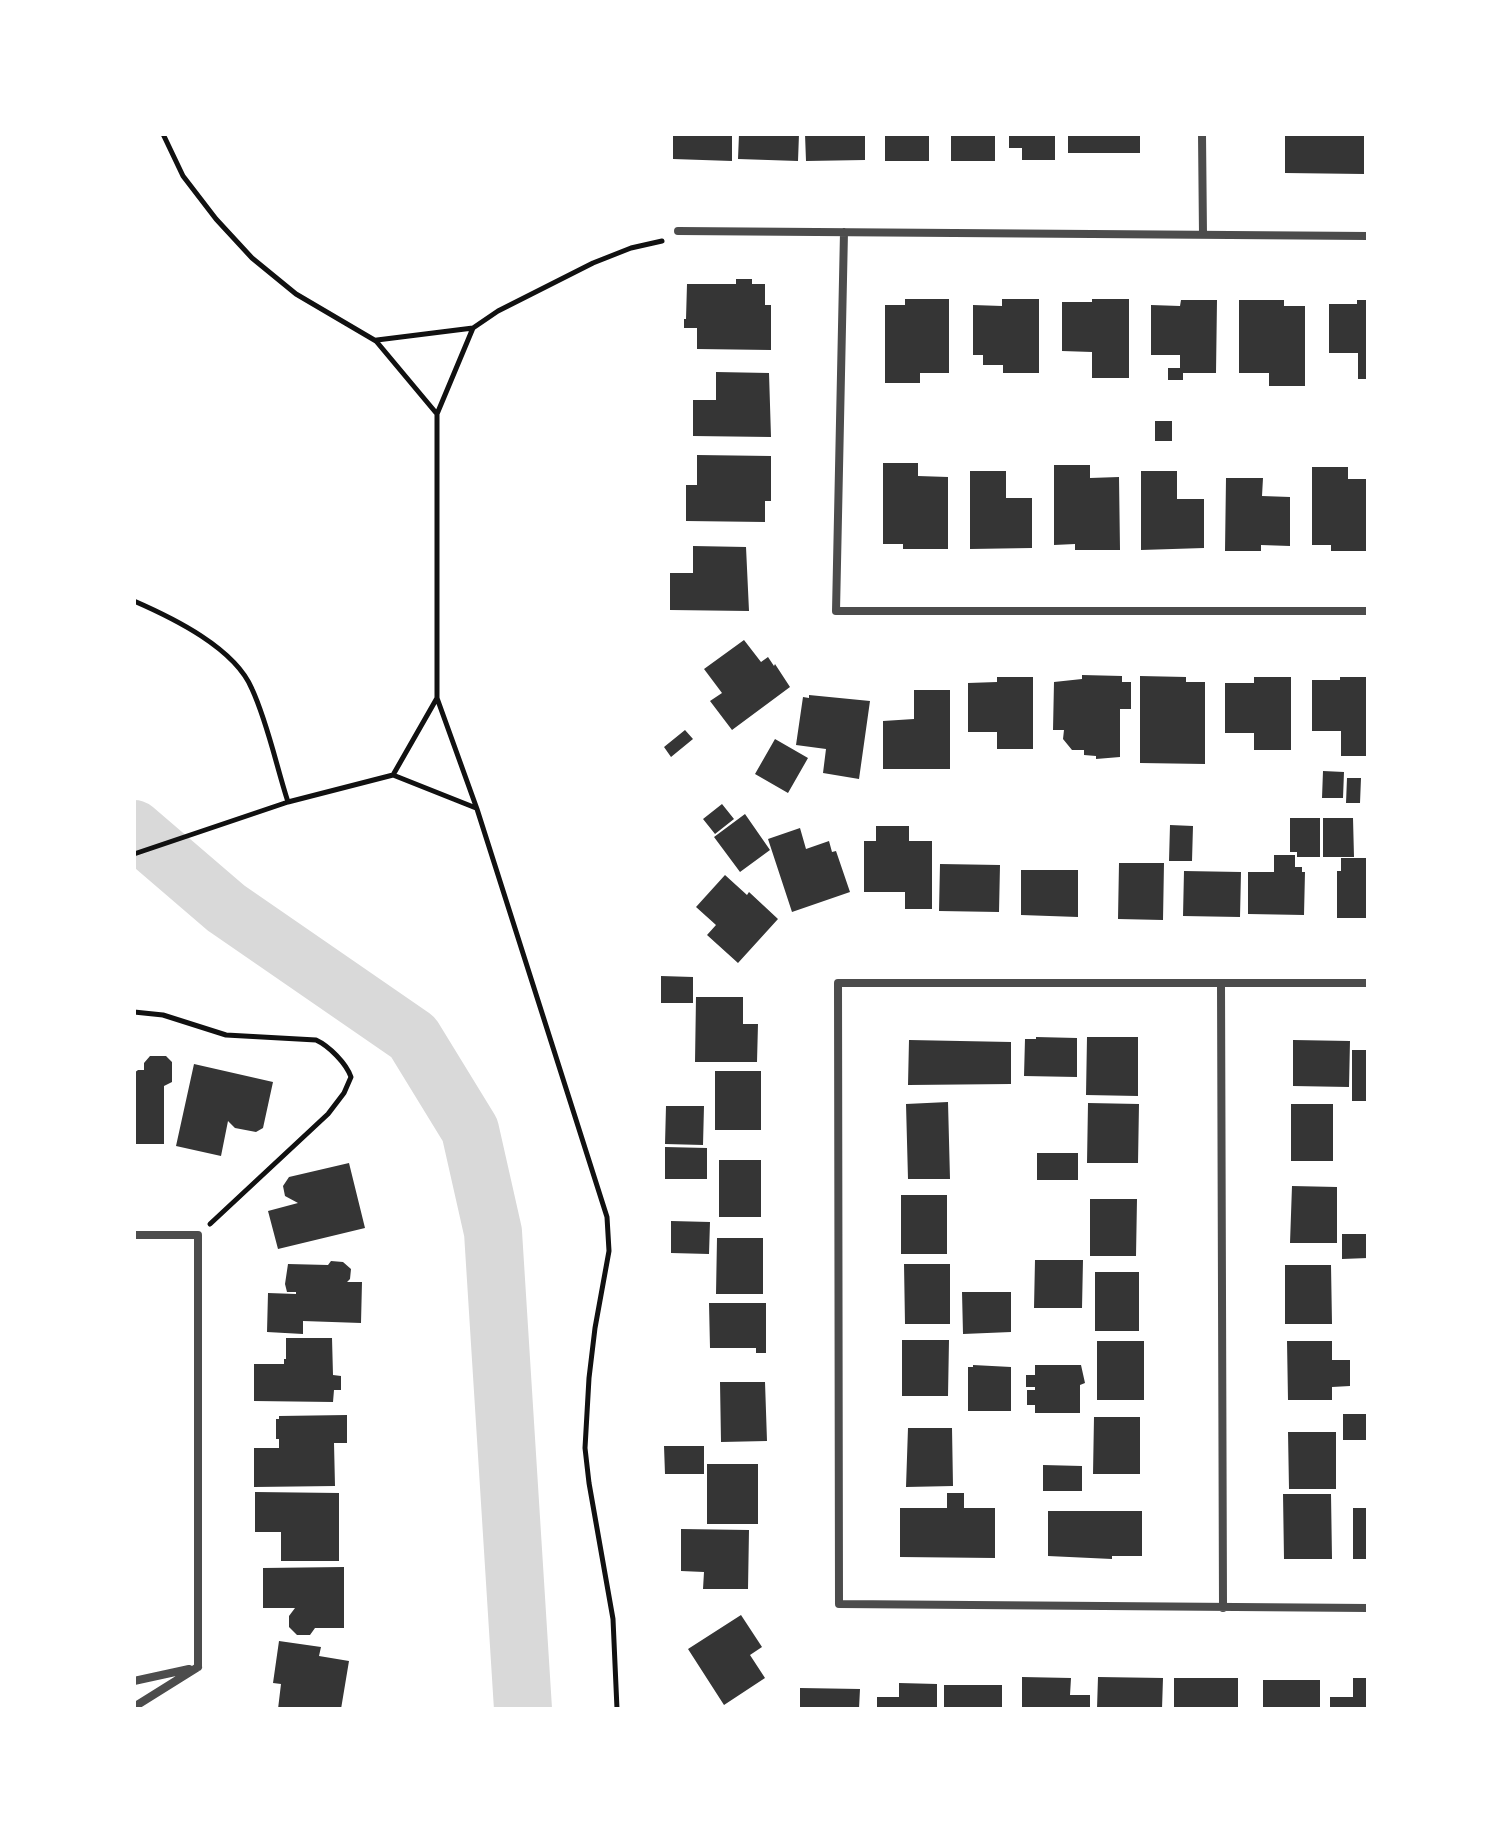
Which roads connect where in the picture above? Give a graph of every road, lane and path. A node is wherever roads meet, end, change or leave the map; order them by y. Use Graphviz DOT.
graph roads {
  1 [pos="163,134"];
  2 [pos="1202,134"];
  3 [pos="678,231"];
  4 [pos="844,232"];
  5 [pos="1203,235"];
  6 [pos="1368,236"];
  7 [pos="473,328"];
  8 [pos="376,341"];
  9 [pos="437,414"];
  10 [pos="134,601"];
  11 [pos="1368,611"];
  12 [pos="437,698"];
  13 [pos="393,775"];
  14 [pos="288,802"];
  15 [pos="477,809"];
  16 [pos="134,854"];
  17 [pos="1368,983"];
  18 [pos="1221,984"];
  19 [pos="134,1012"];
  20 [pos="134,1235"];
  21 [pos="198,1235"];
  22 [pos="1223,1608"];
  23 [pos="1368,1608"];
  24 [pos="198,1667"];
  25 [pos="134,1681"];
  26 [pos="134,1707"];
  27 [pos="617,1709"];
  1 -- 8 [label="path"];
  2 -- 5 [label="street"];
  3 -- 4 [label="street"];
  3 -- 7 [label="path"];
  4 -- 5 [label="street"];
  4 -- 11 [label="street"];
  5 -- 6 [label="street"];
  7 -- 8 [label="path"];
  7 -- 9 [label="path"];
  8 -- 9 [label="path"];
  9 -- 12 [label="path"];
  10 -- 14 [label="path"];
  12 -- 13 [label="path"];
  12 -- 15 [label="path"];
  13 -- 14 [label="path"];
  13 -- 15 [label="path"];
  14 -- 16 [label="path"];
  15 -- 27 [label="path"];
  17 -- 18 [label="street"];
  18 -- 22 [label="street"];
  18 -- 22 [label="street"];
  19 -- 21 [label="path"];
  20 -- 21 [label="street"];
  21 -- 24 [label="street"];
  22 -- 23 [label="street"];
  24 -- 25 [label="street"];
  24 -- 26 [label="street"];
}
